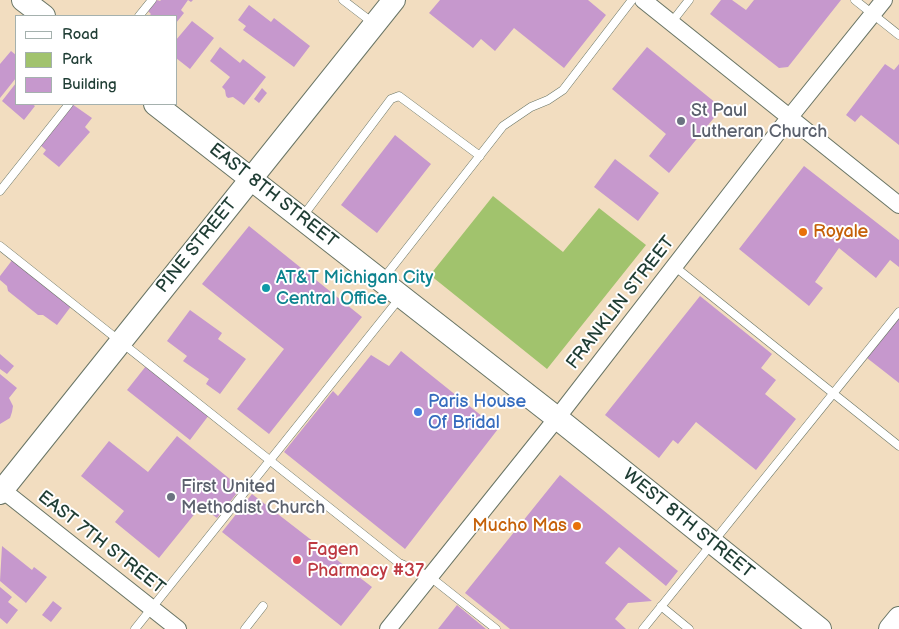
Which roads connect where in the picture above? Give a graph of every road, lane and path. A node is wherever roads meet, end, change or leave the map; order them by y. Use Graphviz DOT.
graph roads {
  1 [pos="23,0"];
  2 [pos="152,0"];
  3 [pos="343,0"];
  4 [pos="394,0"];
  5 [pos="632,0"];
  6 [pos="643,0"];
  7 [pos="689,0"];
  8 [pos="855,0"];
  9 [pos="884,0"];
  10 [pos="872,14"];
  11 [pos="43,15"];
  12 [pos="140,15"];
  13 [pos="671,23"];
  14 [pos="374,24"];
  15 [pos="899,35"];
  16 [pos="68,105"];
  17 [pos="156,105"];
  18 [pos="788,118"];
  19 [pos="480,156"];
  20 [pos="251,179"];
  21 [pos="0,191"];
  22 [pos="899,205"];
  23 [pos="301,218"];
  24 [pos="0,246"];
  25 [pos="674,266"];
  26 [pos="381,281"];
  27 [pos="401,297"];
  28 [pos="899,312"];
  29 [pos="120,342"];
  30 [pos="833,393"];
  31 [pos="556,418"];
  32 [pos="899,446"];
  33 [pos="269,461"];
  34 [pos="1,490"];
  35 [pos="712,543"];
  36 [pos="429,576"];
  37 [pos="263,606"];
  38 [pos="661,606"];
  39 [pos="152,608"];
  40 [pos="899,618"];
  41 [pos="135,629"];
  42 [pos="178,629"];
  43 [pos="246,629"];
  44 [pos="388,629"];
  45 [pos="496,629"];
  46 [pos="643,629"];
  47 [pos="689,629"];
  48 [pos="820,629"];
  49 [pos="890,629"];
  1 -- 11 [label="street"];
  2 -- 12 [label="lane"];
  3 -- 14 [label="lane"];
  4 -- 14 [label="street, PINE STREET"];
  5 -- 19 [label="lane"];
  6 -- 13 [label="street"];
  7 -- 13 [label="lane"];
  8 -- 10 [label="lane"];
  9 -- 10 [label="street, FRANKLIN STREET"];
  10 -- 15 [label="lane"];
  10 -- 18 [label="street, FRANKLIN STREET"];
  13 -- 18 [label="street"];
  14 -- 20 [label="street, PINE STREET"];
  16 -- 21 [label="lane"];
  17 -- 20 [label="street, EAST 8TH STREET"];
  18 -- 22 [label="street"];
  18 -- 25 [label="street, FRANKLIN STREET"];
  19 -- 23 [label="lane"];
  19 -- 26 [label="lane"];
  20 -- 23 [label="street, EAST 8TH STREET"];
  20 -- 29 [label="street, PINE STREET"];
  23 -- 26 [label="street, EAST 8TH STREET"];
  24 -- 29 [label="lane"];
  25 -- 30 [label="lane"];
  25 -- 31 [label="street, FRANKLIN STREET"];
  26 -- 27 [label="street, EAST 8TH STREET"];
  27 -- 31 [label="street, EAST 8TH STREET"];
  27 -- 33 [label="lane"];
  28 -- 30 [label="lane"];
  29 -- 33 [label="lane"];
  29 -- 34 [label="street, PINE STREET"];
  30 -- 32 [label="lane"];
  30 -- 35 [label="lane"];
  31 -- 35 [label="street, WEST 8TH STREET"];
  31 -- 36 [label="street, FRANKLIN STREET"];
  33 -- 36 [label="lane"];
  33 -- 39 [label="lane"];
  34 -- 39 [label="street, EAST 7TH STREET"];
  35 -- 38 [label="lane"];
  35 -- 48 [label="street, WEST 8TH STREET"];
  36 -- 44 [label="street, FRANKLIN STREET"];
  36 -- 45 [label="lane"];
  37 -- 43 [label="lane"];
  38 -- 46 [label="lane"];
  38 -- 47 [label="lane"];
  39 -- 41 [label="lane"];
  39 -- 42 [label="street, EAST 7TH STREET"];
  40 -- 49 [label="street"];
}
